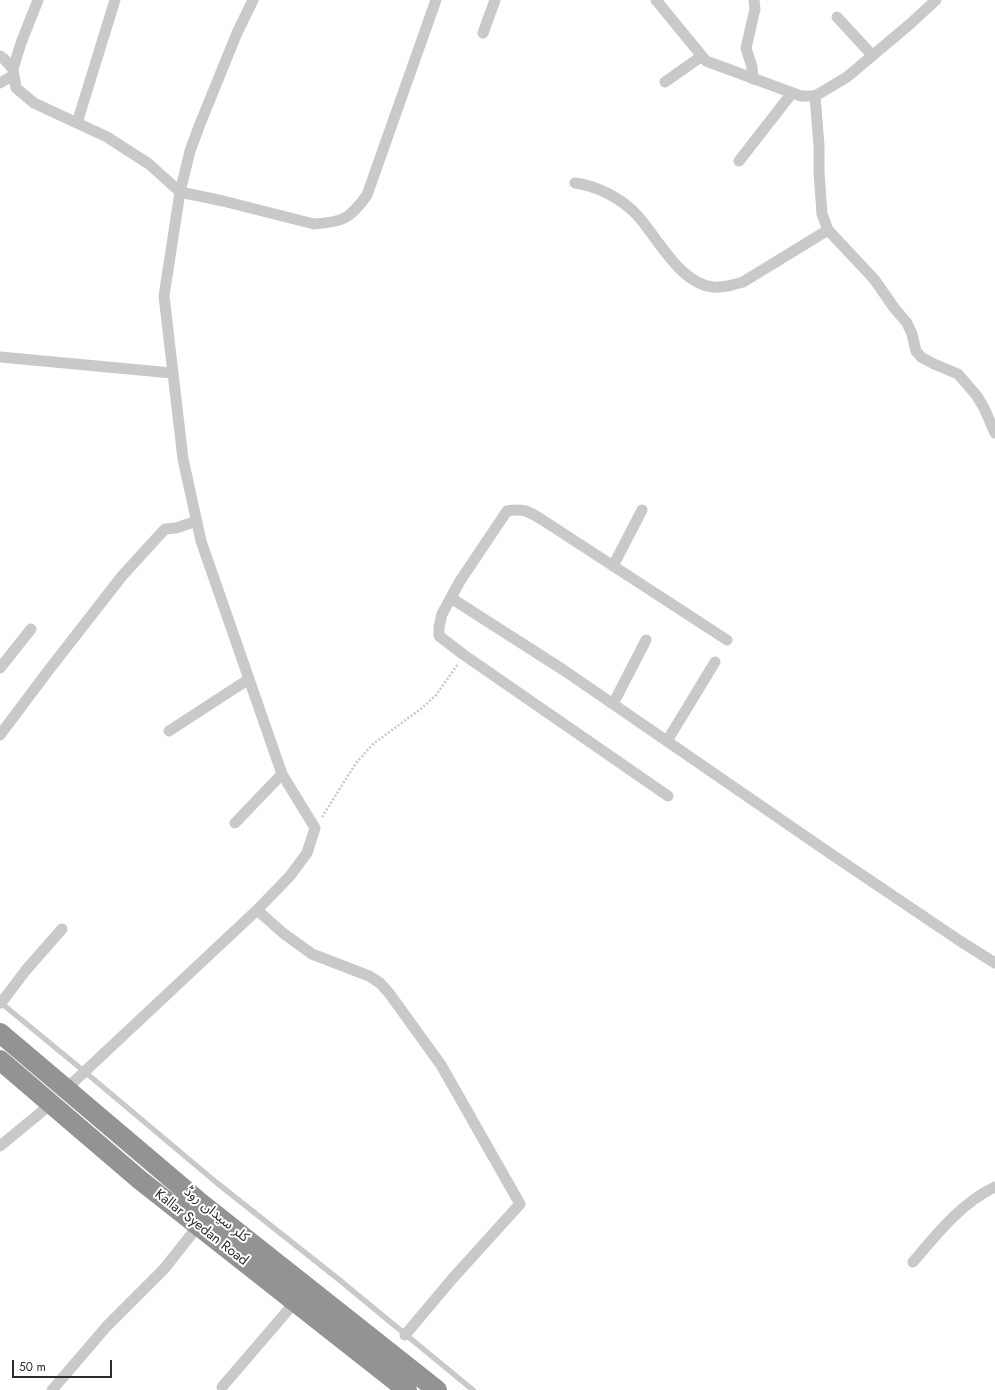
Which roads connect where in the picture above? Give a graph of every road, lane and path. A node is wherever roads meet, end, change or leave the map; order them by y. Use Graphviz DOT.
graph roads {
  1 [pos="38,0"];
  2 [pos="115,0"];
  3 [pos="253,0"];
  4 [pos="436,0"];
  5 [pos="495,0"];
  6 [pos="656,0"];
  7 [pos="754,0"];
  8 [pos="936,0"];
  9 [pos="837,17"];
  10 [pos="483,33"];
  11 [pos="872,55"];
  12 [pos="0,56"];
  13 [pos="702,56"];
  14 [pos="13,72"];
  15 [pos="753,79"];
  16 [pos="665,82"];
  17 [pos="0,83"];
  18 [pos="792,93"];
  19 [pos="815,96"];
  20 [pos="77,123"];
  21 [pos="739,161"];
  22 [pos="575,183"];
  23 [pos="180,192"];
  24 [pos="828,230"];
  25 [pos="0,357"];
  26 [pos="172,373"];
  27 [pos="995,433"];
  28 [pos="642,510"];
  29 [pos="197,521"];
  30 [pos="613,566"];
  31 [pos="451,598"];
  32 [pos="30,629"];
  33 [pos="646,640"];
  34 [pos="727,640"];
  35 [pos="464,655"];
  36 [pos="715,662"];
  37 [pos="0,668"];
  38 [pos="249,679"];
  39 [pos="613,704"];
  40 [pos="4,722"];
  41 [pos="169,732"];
  42 [pos="0,735"];
  43 [pos="667,741"];
  44 [pos="282,774"];
  45 [pos="668,796"];
  46 [pos="235,822"];
  47 [pos="315,828"];
  48 [pos="256,910"];
  49 [pos="62,929"];
  50 [pos="995,963"];
  51 [pos="1,1003"];
  52 [pos="0,1033"];
  53 [pos="0,1060"];
  54 [pos="85,1072"];
  55 [pos="66,1089"];
  56 [pos="51,1104"];
  57 [pos="0,1146"];
  58 [pos="995,1187"];
  59 [pos="198,1226"];
  60 [pos="913,1262"];
  61 [pos="296,1302"];
  62 [pos="405,1335"];
  63 [pos="222,1387"];
  64 [pos="52,1390"];
  65 [pos="408,1390"];
  66 [pos="437,1390"];
  67 [pos="473,1390"];
  1 -- 14 [label="street"];
  2 -- 20 [label="street"];
  3 -- 23 [label="street"];
  4 -- 23 [label="street"];
  5 -- 10 [label="street"];
  6 -- 13 [label="street"];
  7 -- 15 [label="street"];
  8 -- 11 [label="street"];
  9 -- 11 [label="street"];
  11 -- 19 [label="street"];
  12 -- 14 [label="street"];
  13 -- 15 [label="street"];
  13 -- 16 [label="street"];
  14 -- 17 [label="street"];
  14 -- 20 [label="street"];
  15 -- 18 [label="street"];
  18 -- 19 [label="street"];
  18 -- 21 [label="street"];
  19 -- 24 [label="street"];
  20 -- 23 [label="street"];
  22 -- 24 [label="street"];
  23 -- 26 [label="street"];
  24 -- 27 [label="street"];
  25 -- 26 [label="street"];
  26 -- 29 [label="street"];
  28 -- 30 [label="street"];
  29 -- 38 [label="street"];
  29 -- 40 [label="street"];
  30 -- 31 [label="street"];
  30 -- 34 [label="street"];
  31 -- 35 [label="street"];
  31 -- 39 [label="street"];
  32 -- 37 [label="street"];
  33 -- 39 [label="street"];
  35 -- 45 [label="street"];
  35 -- 47 [label="path"];
  36 -- 43 [label="street"];
  38 -- 41 [label="street"];
  38 -- 44 [label="street"];
  39 -- 43 [label="street"];
  40 -- 42 [label="street"];
  43 -- 50 [label="street"];
  44 -- 46 [label="street"];
  44 -- 47 [label="street"];
  47 -- 48 [label="street"];
  48 -- 54 [label="street"];
  48 -- 62 [label="street"];
  49 -- 51 [label="street"];
  51 -- 54 [label="lane"];
  52 -- 55 [label="highway, کلر سیداں روڈ"];
  53 -- 56 [label="highway, Kallar Syedan Road"];
  54 -- 55 [label="street"];
  54 -- 62 [label="lane"];
  55 -- 66 [label="highway, کلر سیداں روڈ"];
  56 -- 57 [label="street"];
  56 -- 59 [label="highway, Kallar Syedan Road"];
  58 -- 60 [label="street"];
  59 -- 61 [label="highway, Kallar Syedan Road"];
  59 -- 64 [label="street"];
  61 -- 63 [label="street"];
  61 -- 65 [label="highway, Kallar Syedan Road"];
  62 -- 67 [label="lane"];
}
